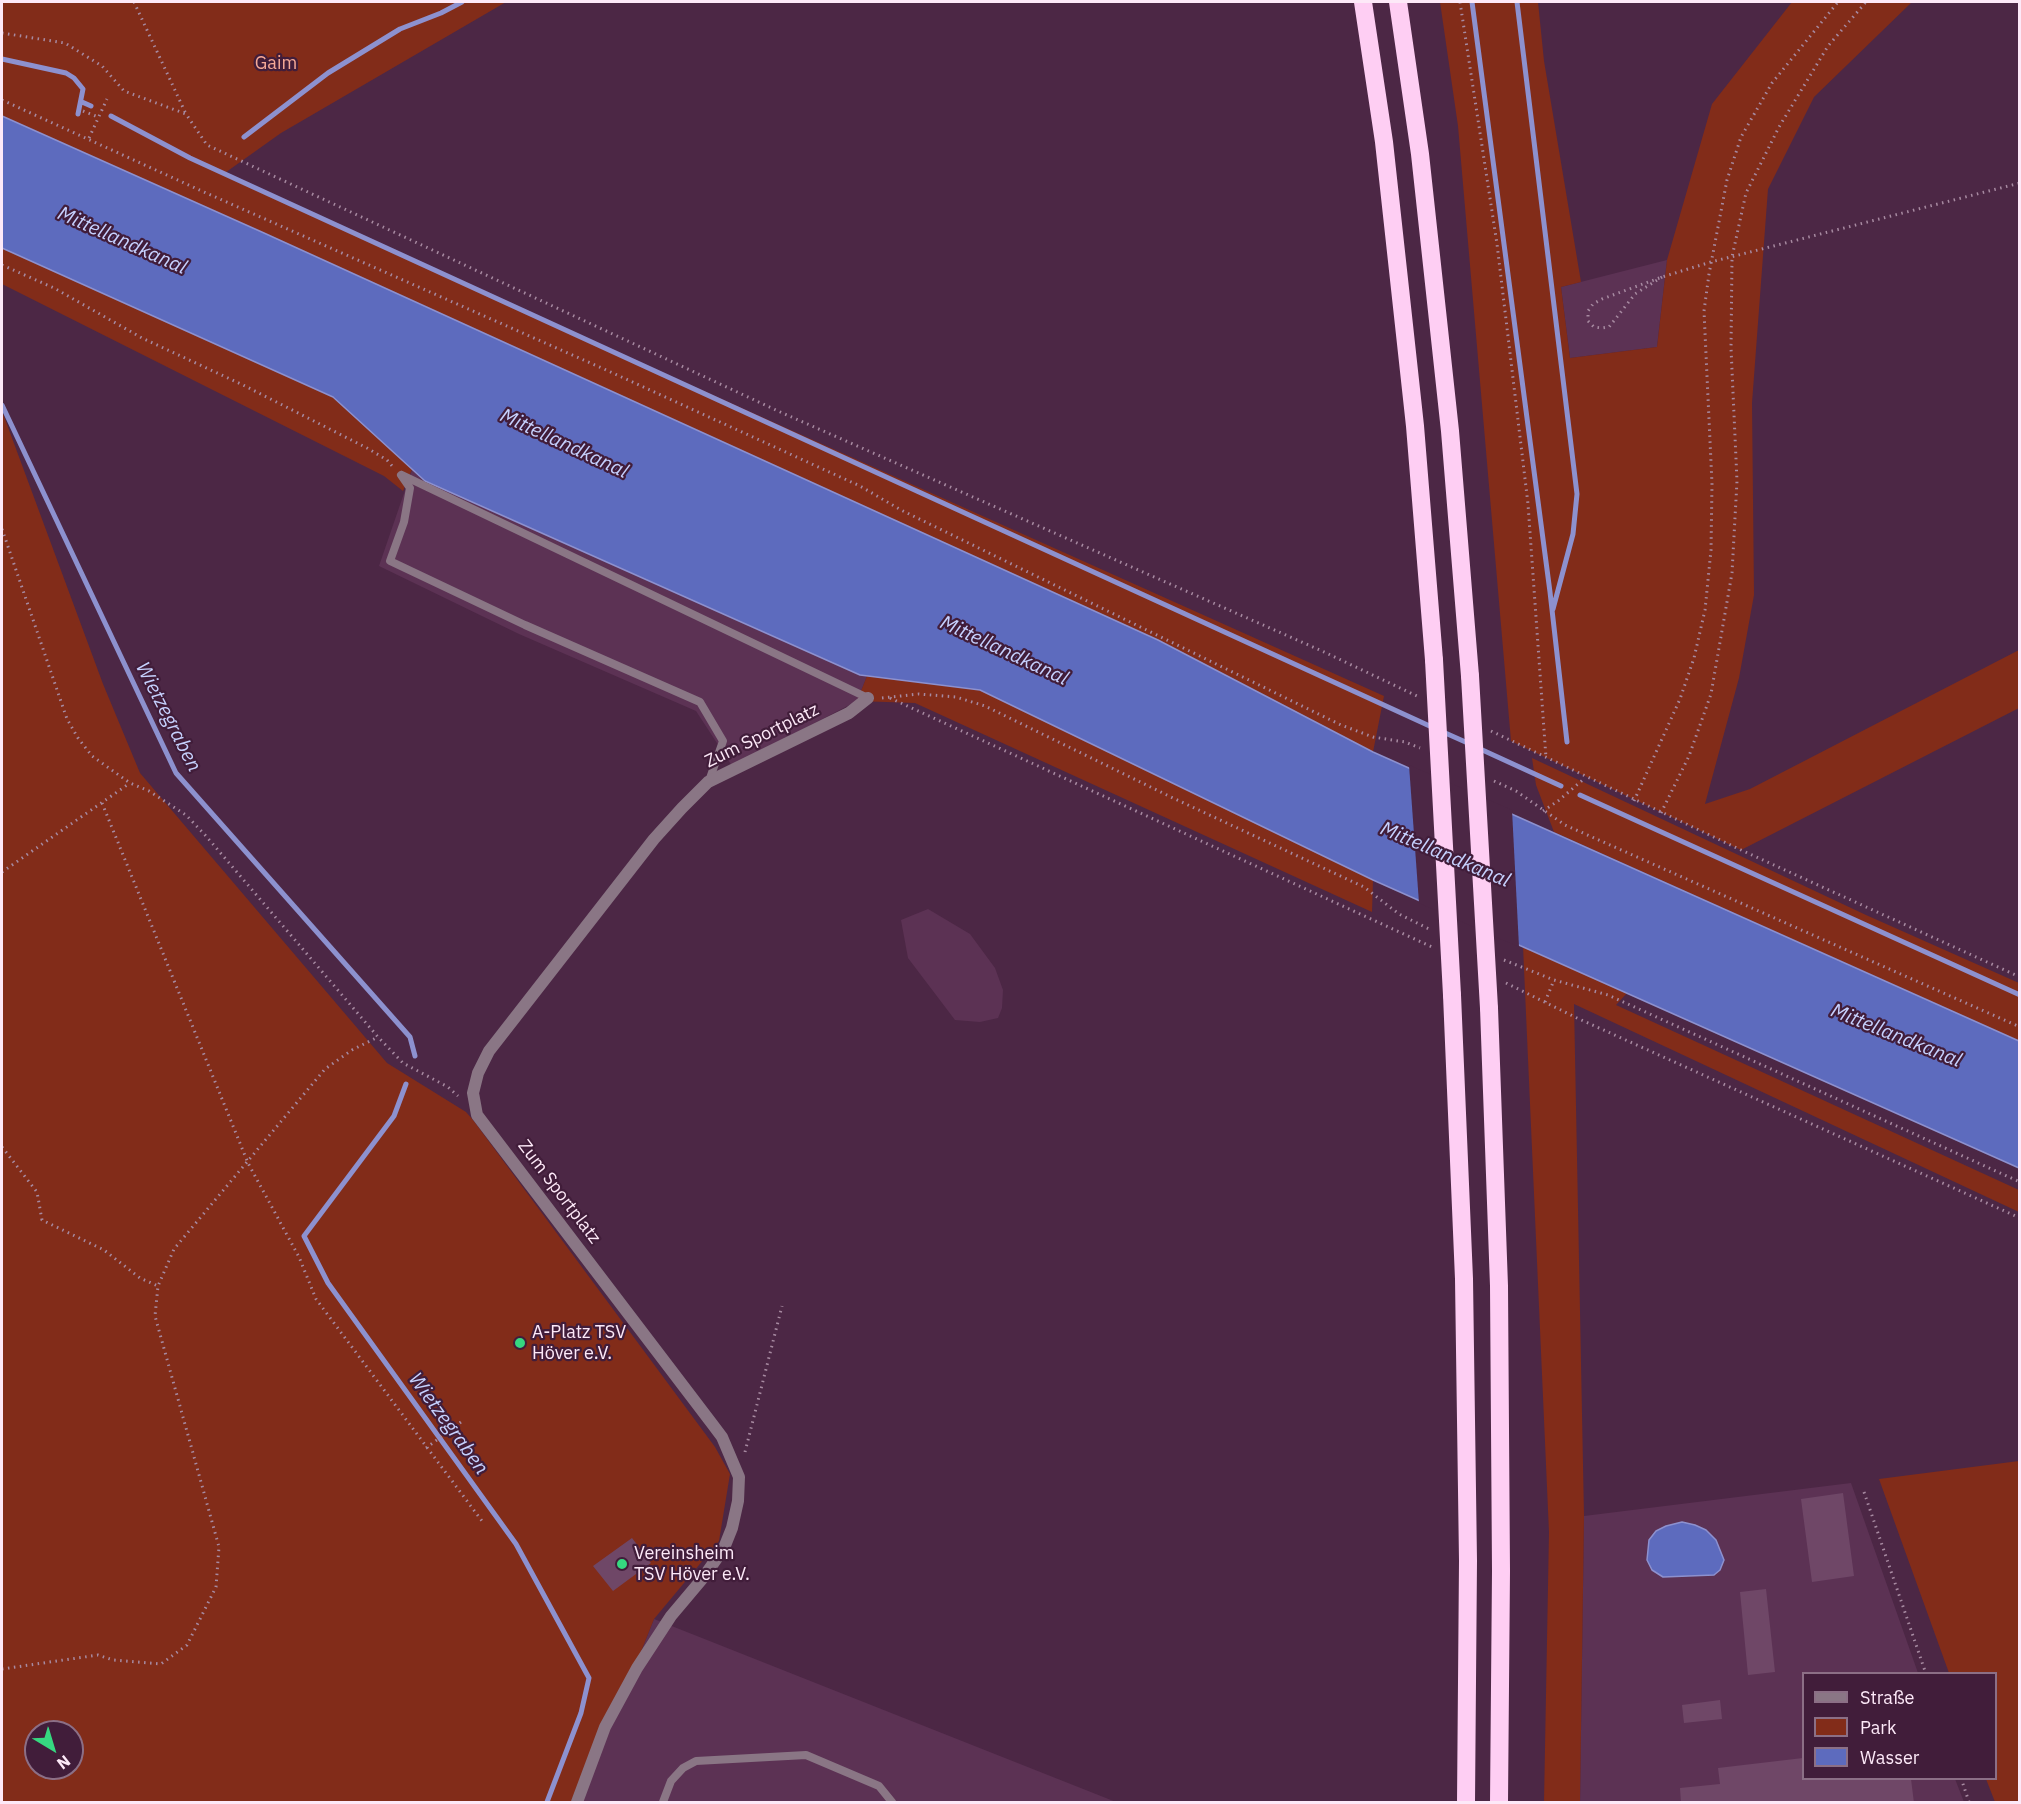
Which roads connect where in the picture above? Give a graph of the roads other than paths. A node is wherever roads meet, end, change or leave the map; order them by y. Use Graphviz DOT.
graph roads {
  1 [pos="1364,2"];
  2 [pos="1398,2"];
  3 [pos="868,698"];
  4 [pos="708,782"];
  5 [pos="576,1803"];
  6 [pos="663,1803"];
  7 [pos="892,1803"];
  8 [pos="1466,1803"];
  9 [pos="1499,1803"];
  1 -- 8 [label="highway, bridge"];
  2 -- 9 [label="highway, bridge"];
  3 -- 4 [label="street, Zum Sportplatz"];
  3 -- 4 [label="lane"];
  4 -- 5 [label="street, Zum Sportplatz"];
  6 -- 7 [label="lane"];
}
